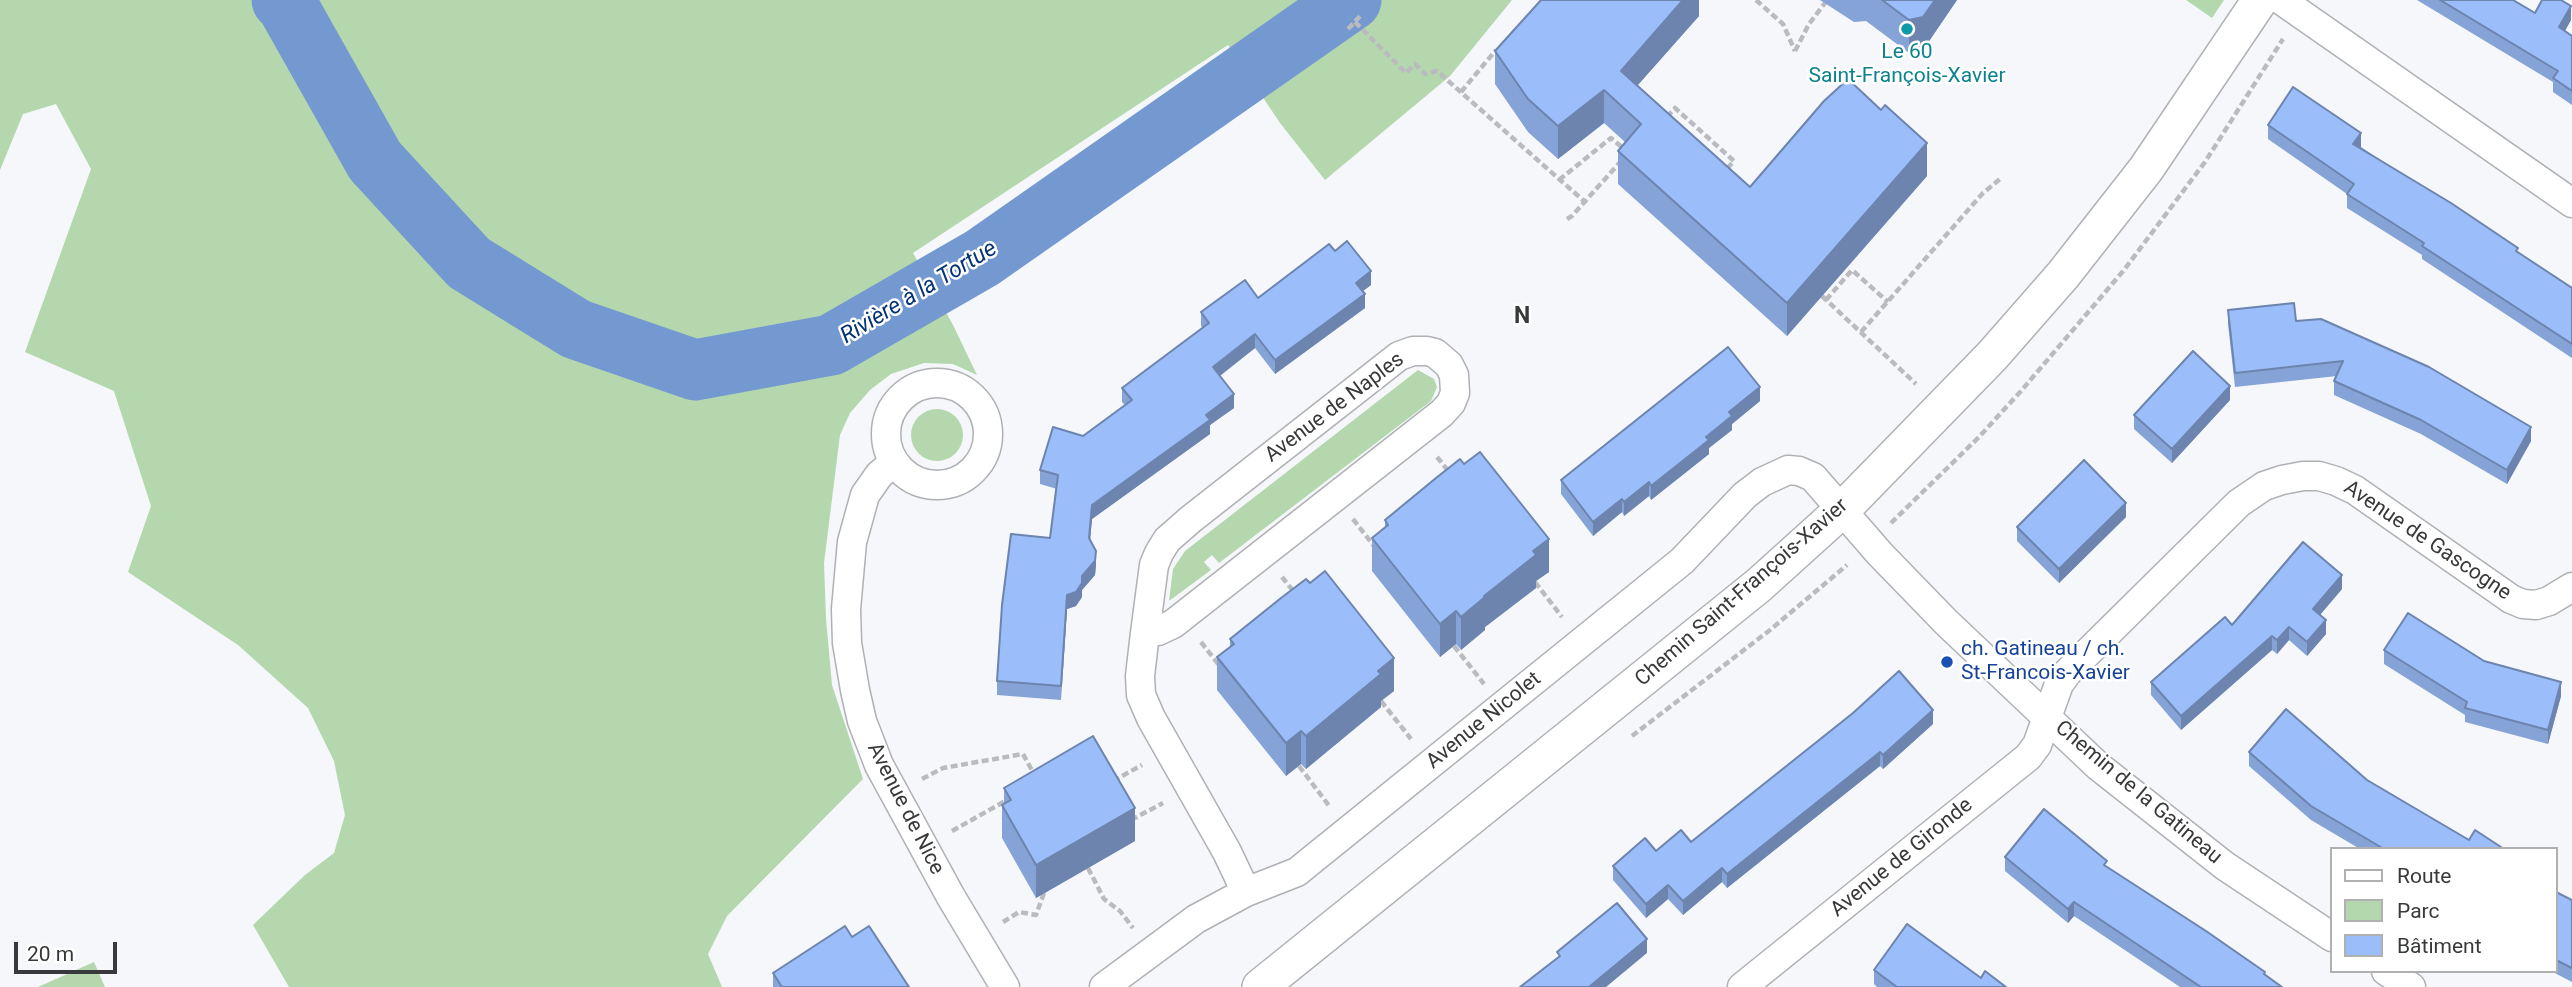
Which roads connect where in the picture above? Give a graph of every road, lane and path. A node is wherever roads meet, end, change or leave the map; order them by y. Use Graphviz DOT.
graph roads {
  1 [pos="1756,0"];
  2 [pos="2260,0"];
  3 [pos="2281,0"];
  4 [pos="1825,3"];
  5 [pos="1362,14"];
  6 [pos="1355,22"];
  7 [pos="1348,29"];
  8 [pos="2287,33"];
  9 [pos="1501,44"];
  10 [pos="2274,54"];
  11 [pos="1491,56"];
  12 [pos="1499,63"];
  13 [pos="1461,92"];
  14 [pos="1661,110"];
  15 [pos="1714,129"];
  16 [pos="1708,137"];
  17 [pos="1720,176"];
  18 [pos="2000,179"];
  19 [pos="1559,180"];
  20 [pos="1584,202"];
  21 [pos="2572,202"];
  22 [pos="1567,219"];
  23 [pos="1888,302"];
  24 [pos="1861,332"];
  25 [pos="1923,390"];
  26 [pos="1417,433"];
  27 [pos="894,462"];
  28 [pos="1450,474"];
  29 [pos="1336,497"];
  30 [pos="1842,510"];
  31 [pos="1901,514"];
  32 [pos="1892,523"];
  33 [pos="1377,550"];
  34 [pos="1263,553"];
  35 [pos="1849,564"];
  36 [pos="1832,579"];
  37 [pos="1535,582"];
  38 [pos="2572,587"];
  39 [pos="1296,594"];
  40 [pos="1181,618"];
  41 [pos="1144,633"];
  42 [pos="1582,642"];
  43 [pos="1454,646"];
  44 [pos="1223,669"];
  45 [pos="1381,701"];
  46 [pos="1502,707"];
  47 [pos="2046,718"];
  48 [pos="1169,749"];
  49 [pos="1430,764"];
  50 [pos="1298,766"];
  51 [pos="1034,775"];
  52 [pos="1103,787"];
  53 [pos="1191,788"];
  54 [pos="895,794"];
  55 [pos="1014,804"];
  56 [pos="1124,824"];
  57 [pos="1349,830"];
  58 [pos="924,848"];
  59 [pos="1088,868"];
  60 [pos="1246,892"];
  61 [pos="1044,893"];
  62 [pos="2330,936"];
  63 [pos="975,938"];
  64 [pos="1151,951"];
  65 [pos="2389,973"];
  66 [pos="1748,985"];
  67 [pos="1004,987"];
  68 [pos="1104,987"];
  69 [pos="1260,987"];
  70 [pos="2412,987"];
  1 -- 4 [label="path"];
  2 -- 30 [label="street, Chemin Saint-François-Xavier"];
  3 -- 21 [label="street"];
  5 -- 6 [label="path"];
  6 -- 7 [label="path"];
  6 -- 13 [label="path"];
  8 -- 10 [label="path"];
  9 -- 11 [label="path"];
  11 -- 12 [label="path"];
  11 -- 13 [label="path"];
  13 -- 19 [label="path"];
  14 -- 16 [label="path"];
  15 -- 16 [label="path"];
  16 -- 17 [label="path"];
  18 -- 23 [label="path"];
  19 -- 20 [label="path"];
  19 -- 20 [label="path"];
  20 -- 22 [label="path"];
  23 -- 24 [label="path"];
  23 -- 24 [label="path"];
  24 -- 25 [label="path"];
  26 -- 28 [label="path"];
  26 -- 29 [label="street, Avenue de Naples"];
  26 -- 41 [label="street, Avenue de Naples"];
  27 -- 54 [label="street, Avenue de Nice"];
  29 -- 33 [label="path"];
  29 -- 34 [label="street, Avenue de Naples"];
  30 -- 42 [label="street, Avenue Nicolet"];
  30 -- 47 [label="street, Chemin de la Gatineau"];
  30 -- 69 [label="street, Chemin Saint-François-Xavier"];
  31 -- 32 [label="path"];
  34 -- 39 [label="path"];
  34 -- 40 [label="street, Avenue de Naples"];
  35 -- 36 [label="path"];
  37 -- 42 [label="path"];
  38 -- 47 [label="street, Avenue de Gascogne"];
  40 -- 41 [label="street, Avenue de Naples"];
  40 -- 44 [label="path"];
  41 -- 48 [label="street, Avenue de Naples"];
  42 -- 46 [label="street, Avenue Nicolet"];
  43 -- 46 [label="path"];
  45 -- 49 [label="path"];
  46 -- 49 [label="street, Avenue Nicolet"];
  47 -- 62 [label="street, Chemin de la Gatineau"];
  47 -- 66 [label="street, Avenue de Gironde"];
  48 -- 52 [label="path"];
  48 -- 53 [label="street, Avenue de Naples"];
  49 -- 57 [label="street, Avenue Nicolet"];
  50 -- 57 [label="path"];
  51 -- 54 [label="path"];
  53 -- 56 [label="path"];
  53 -- 60 [label="street, Avenue de Naples"];
  54 -- 58 [label="street, Avenue de Nice"];
  55 -- 58 [label="path"];
  57 -- 60 [label="street, Avenue Nicolet"];
  58 -- 63 [label="street, Avenue de Nice"];
  59 -- 64 [label="path"];
  60 -- 64 [label="street, Avenue Nicolet"];
  61 -- 63 [label="path"];
  63 -- 67 [label="street, Avenue de Nice"];
  64 -- 68 [label="street, Avenue Nicolet"];
  65 -- 70 [label="street"];
}
